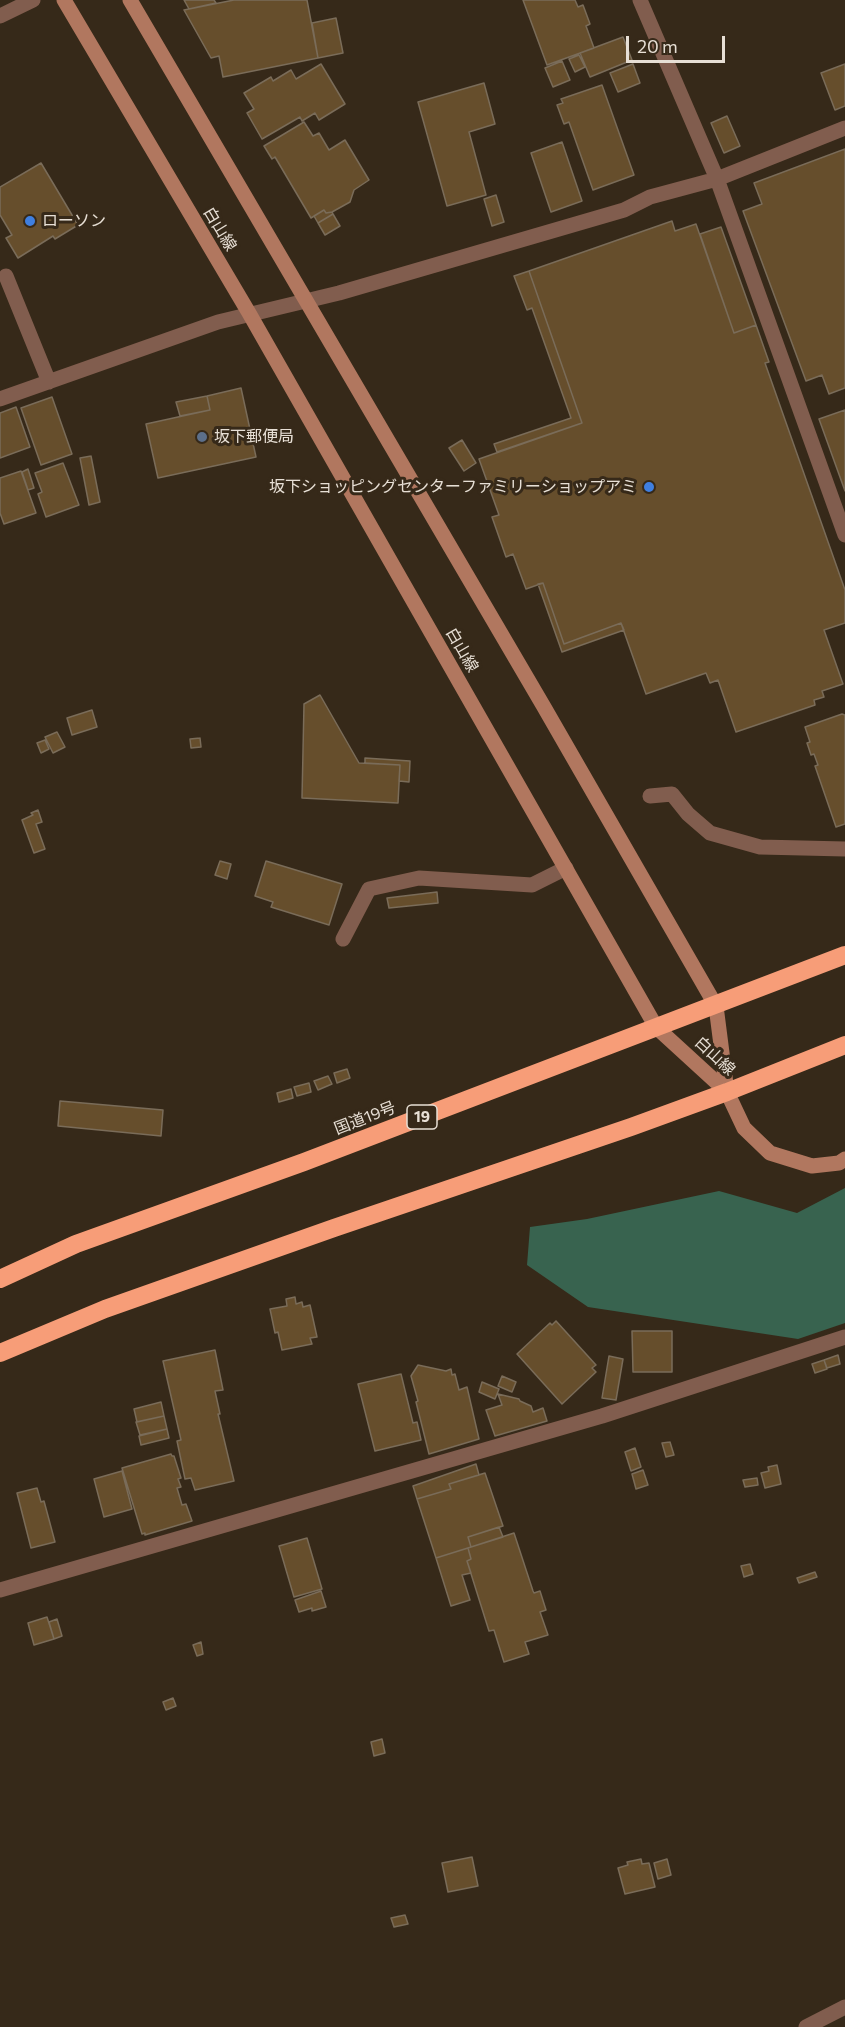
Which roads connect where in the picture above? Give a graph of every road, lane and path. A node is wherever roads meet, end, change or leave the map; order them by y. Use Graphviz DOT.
graph roads {
  1 [pos="33,0"];
  2 [pos="64,0"];
  3 [pos="130,0"];
  4 [pos="640,0"];
  5 [pos="0,16"];
  6 [pos="845,128"];
  7 [pos="717,178"];
  8 [pos="6,276"];
  9 [pos="304,300"];
  10 [pos="249,313"];
  11 [pos="49,382"];
  12 [pos="0,399"];
  13 [pos="845,535"];
  14 [pos="650,796"];
  15 [pos="845,849"];
  16 [pos="566,868"];
  17 [pos="343,939"];
  18 [pos="845,955"];
  19 [pos="716,1006"];
  20 [pos="656,1027"];
  21 [pos="845,1045"];
  22 [pos="727,1092"];
  23 [pos="845,1160"];
  24 [pos="0,1279"];
  25 [pos="845,1337"];
  26 [pos="0,1353"];
  27 [pos="0,1590"];
  28 [pos="845,2007"];
  29 [pos="806,2027"];
  1 -- 5 [label="street"];
  2 -- 10 [label="street, 白山線"];
  3 -- 9 [label="street, 白山線"];
  4 -- 7 [label="street"];
  6 -- 7 [label="street"];
  7 -- 9 [label="street"];
  7 -- 13 [label="street"];
  8 -- 11 [label="street"];
  9 -- 10 [label="street"];
  9 -- 19 [label="street, 白山線"];
  10 -- 11 [label="street"];
  10 -- 16 [label="street, 白山線"];
  11 -- 12 [label="street"];
  14 -- 15 [label="street"];
  16 -- 17 [label="street"];
  16 -- 20 [label="street, 白山線"];
  18 -- 19 [label="highway, 国道19号 / 19"];
  19 -- 20 [label="highway, 国道19号 / 19"];
  19 -- 22 [label="street, 白山線"];
  20 -- 22 [label="street, 白山線"];
  20 -- 24 [label="highway, 国道19号 / 19"];
  21 -- 22 [label="highway"];
  22 -- 23 [label="street"];
  22 -- 26 [label="highway"];
  25 -- 27 [label="street"];
  28 -- 29 [label="street"];
}
